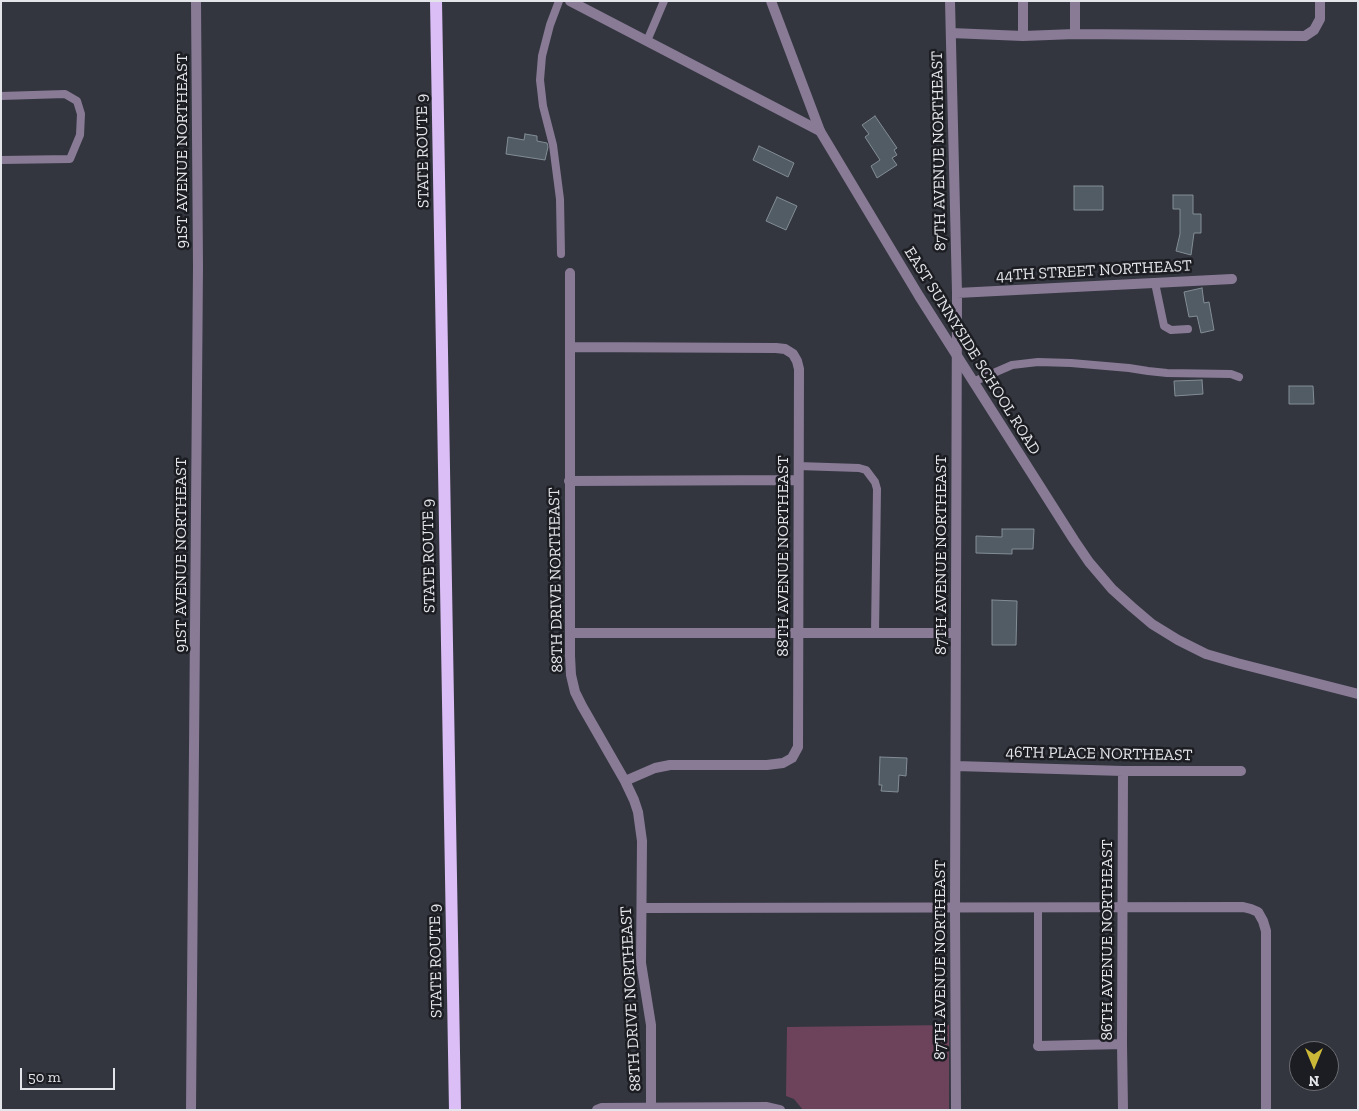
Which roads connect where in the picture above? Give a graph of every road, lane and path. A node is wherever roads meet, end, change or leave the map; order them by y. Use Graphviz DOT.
graph roads {
  1 [pos="196,1"];
  2 [pos="436,1"];
  3 [pos="559,1"];
  4 [pos="570,1"];
  5 [pos="664,1"];
  6 [pos="771,1"];
  7 [pos="950,1"];
  8 [pos="1023,1"];
  9 [pos="1075,1"];
  10 [pos="1320,1"];
  11 [pos="951,34"];
  12 [pos="1075,34"];
  13 [pos="1023,36"];
  14 [pos="647,41"];
  15 [pos="1,96"];
  16 [pos="820,131"];
  17 [pos="1,160"];
  18 [pos="561,254"];
  19 [pos="570,273"];
  20 [pos="1232,278"];
  21 [pos="1155,282"];
  22 [pos="957,293"];
  23 [pos="1188,329"];
  24 [pos="570,347"];
  25 [pos="957,354"];
  26 [pos="1239,377"];
  27 [pos="973,382"];
  28 [pos="798,466"];
  29 [pos="798,480"];
  30 [pos="569,481"];
  31 [pos="570,633"];
  32 [pos="798,633"];
  33 [pos="875,633"];
  34 [pos="956,633"];
  35 [pos="1358,694"];
  36 [pos="956,766"];
  37 [pos="1241,770"];
  38 [pos="1123,771"];
  39 [pos="625,781"];
  40 [pos="955,907"];
  41 [pos="1123,907"];
  42 [pos="642,908"];
  43 [pos="1038,908"];
  44 [pos="1122,1044"];
  45 [pos="1038,1046"];
  46 [pos="651,1109"];
  47 [pos="192,1110"];
  48 [pos="455,1110"];
  49 [pos="597,1110"];
  50 [pos="780,1110"];
  51 [pos="956,1110"];
  52 [pos="1123,1110"];
  53 [pos="1266,1110"];
  1 -- 47 [label="street, 91ST AVENUE NORTHEAST"];
  2 -- 48 [label="main road, STATE ROUTE 9"];
  3 -- 18 [label="lane"];
  4 -- 14 [label="street"];
  5 -- 14 [label="lane"];
  6 -- 16 [label="street, EAST SUNNYSIDE SCHOOL ROAD"];
  7 -- 11 [label="street, 87TH AVENUE NORTHEAST"];
  8 -- 13 [label="street"];
  9 -- 12 [label="street"];
  10 -- 12 [label="street"];
  11 -- 13 [label="street"];
  11 -- 22 [label="street, 87TH AVENUE NORTHEAST"];
  12 -- 13 [label="street"];
  14 -- 16 [label="street"];
  15 -- 17 [label="lane"];
  16 -- 25 [label="street, EAST SUNNYSIDE SCHOOL ROAD"];
  19 -- 24 [label="street, 88TH DRIVE NORTHEAST"];
  20 -- 21 [label="street, 44TH STREET NORTHEAST"];
  21 -- 22 [label="street, 44TH STREET NORTHEAST"];
  21 -- 23 [label="lane"];
  22 -- 25 [label="street, 87TH AVENUE NORTHEAST"];
  24 -- 28 [label="street, 88TH AVENUE NORTHEAST"];
  24 -- 30 [label="street, 88TH DRIVE NORTHEAST"];
  25 -- 27 [label="street, EAST SUNNYSIDE SCHOOL ROAD"];
  25 -- 34 [label="street, 87TH AVENUE NORTHEAST"];
  26 -- 27 [label="lane"];
  27 -- 35 [label="street, EAST SUNNYSIDE SCHOOL ROAD"];
  28 -- 29 [label="street, 88TH AVENUE NORTHEAST"];
  28 -- 33 [label="lane"];
  29 -- 30 [label="street"];
  29 -- 32 [label="street, 88TH AVENUE NORTHEAST"];
  30 -- 31 [label="street, 88TH DRIVE NORTHEAST"];
  31 -- 32 [label="street"];
  31 -- 39 [label="street, 88TH DRIVE NORTHEAST"];
  32 -- 33 [label="street"];
  32 -- 39 [label="street, 88TH AVENUE NORTHEAST"];
  33 -- 34 [label="street"];
  34 -- 36 [label="street, 87TH AVENUE NORTHEAST"];
  36 -- 38 [label="street, 46TH PLACE NORTHEAST"];
  36 -- 40 [label="street, 87TH AVENUE NORTHEAST"];
  37 -- 38 [label="street, 46TH PLACE NORTHEAST"];
  38 -- 41 [label="street, 86TH AVENUE NORTHEAST"];
  39 -- 42 [label="street, 88TH DRIVE NORTHEAST"];
  40 -- 42 [label="street"];
  40 -- 43 [label="street"];
  40 -- 51 [label="street, 87TH AVENUE NORTHEAST"];
  41 -- 43 [label="street"];
  41 -- 44 [label="street, 86TH AVENUE NORTHEAST"];
  41 -- 53 [label="street"];
  42 -- 46 [label="street, 88TH DRIVE NORTHEAST"];
  43 -- 45 [label="lane"];
  44 -- 45 [label="street"];
  44 -- 52 [label="street, 86TH AVENUE NORTHEAST"];
  46 -- 49 [label="street"];
  46 -- 50 [label="street"];
}
